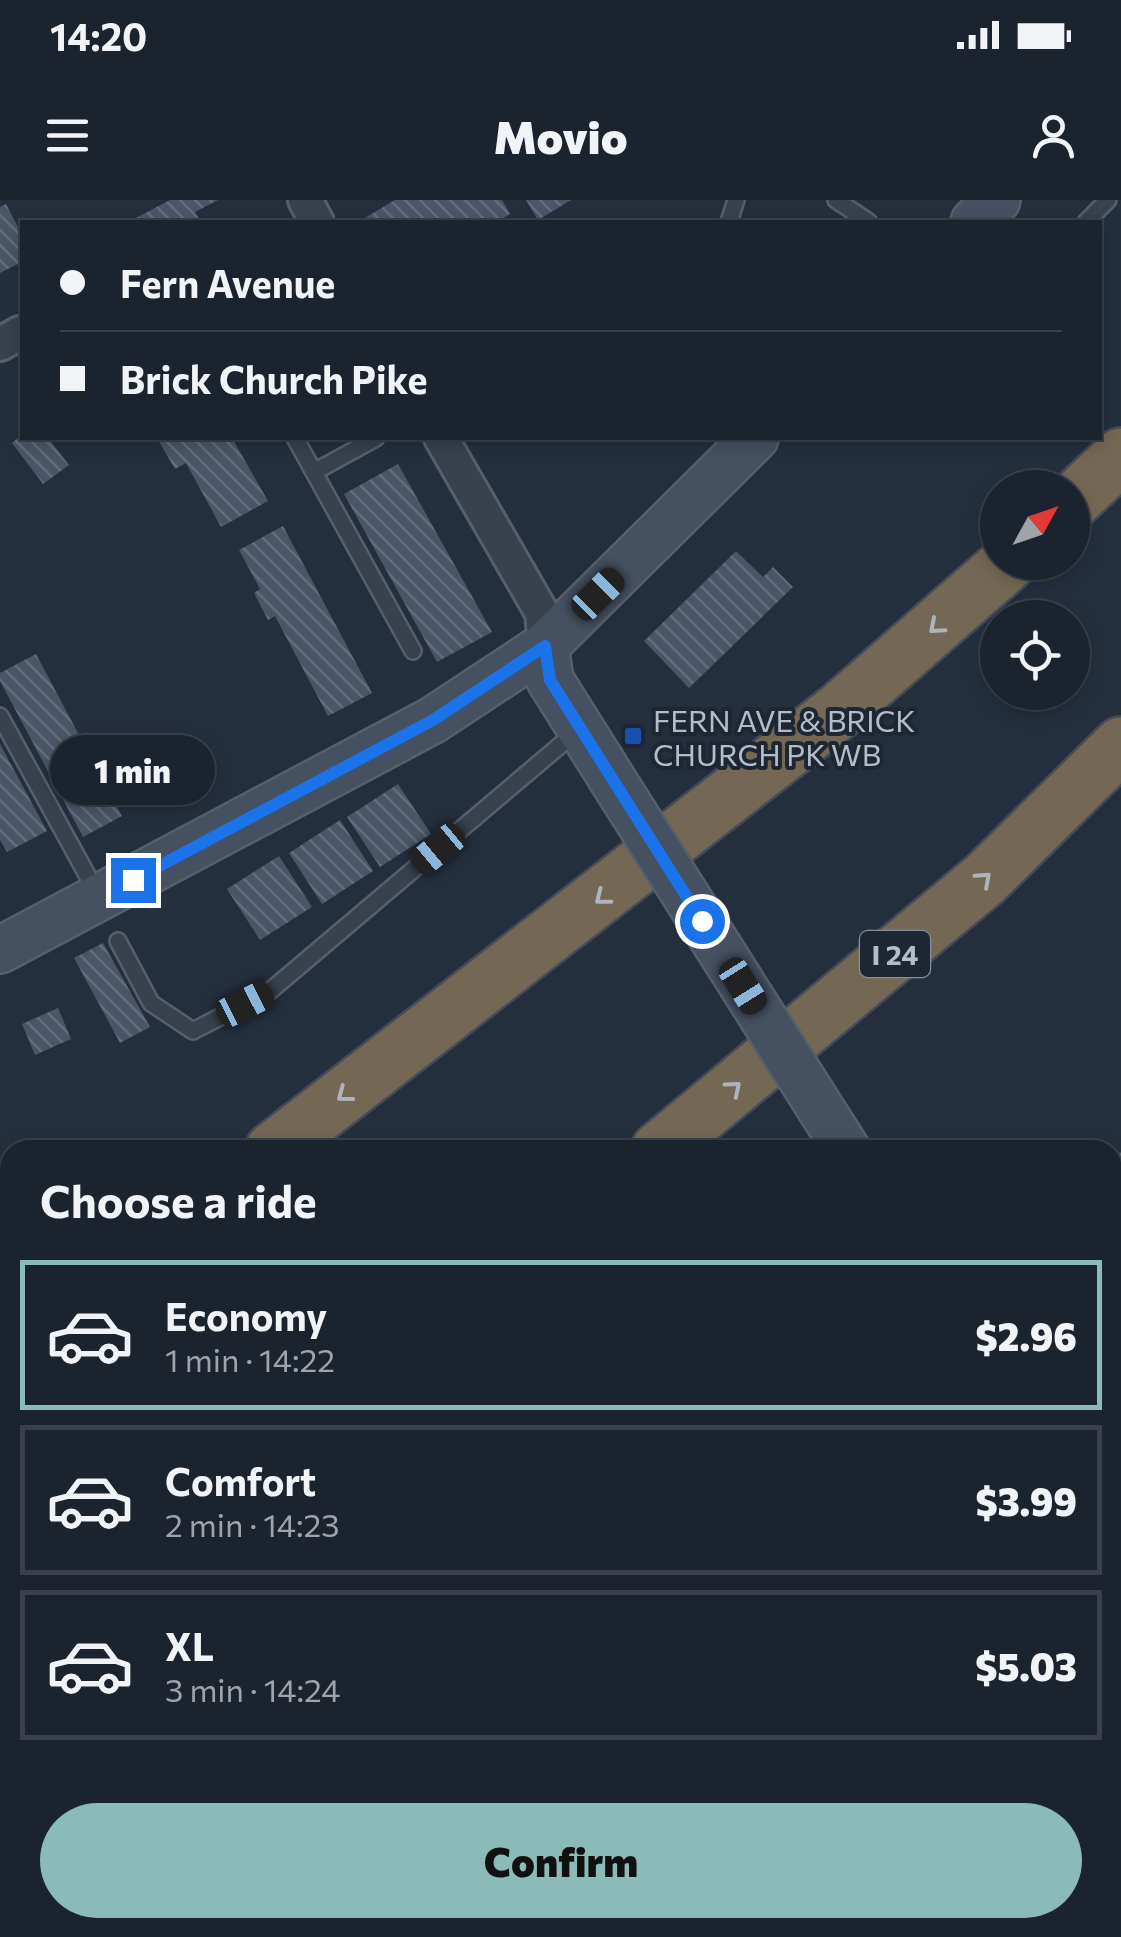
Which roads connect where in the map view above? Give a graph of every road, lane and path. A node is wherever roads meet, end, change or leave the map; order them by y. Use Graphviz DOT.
graph roads {
  1 [pos="836,200"];
  2 [pos="997,200"];
  3 [pos="1108,200"];
  4 [pos="866,220"];
  5 [pos="976,220"];
  6 [pos="1088,220"];
  7 [pos="296,440"];
  8 [pos="372,440"];
  9 [pos="441,440"];
  10 [pos="753,440"];
  11 [pos="1121,456"];
  12 [pos="314,472"];
  13 [pos="1090,485"];
  14 [pos="988,580"];
  15 [pos="545,646"];
  16 [pos="413,650"];
  17 [pos="0,716"];
  18 [pos="580,728"];
  19 [pos="1121,745"];
  20 [pos="100,898"];
  21 [pos="118,941"];
  22 [pos="0,950"];
  23 [pos="836,1134"];
  24 [pos="286,1140"];
  25 [pos="671,1140"];
  1 -- 4 [label="lane"];
  2 -- 5 [label="street"];
  3 -- 6 [label="lane"];
  7 -- 12 [label="lane"];
  8 -- 12 [label="lane"];
  9 -- 15 [label="street"];
  10 -- 15 [label="street"];
  11 -- 13 [label="highway"];
  12 -- 16 [label="lane"];
  14 -- 24 [label="highway, one-way"];
  15 -- 18 [label="street"];
  15 -- 20 [label="street"];
  17 -- 20 [label="lane"];
  18 -- 21 [label="lane"];
  18 -- 23 [label="street, bridge"];
  25 -- 19 [label="highway, I 24, one-way"];
  20 -- 22 [label="street"];
}
